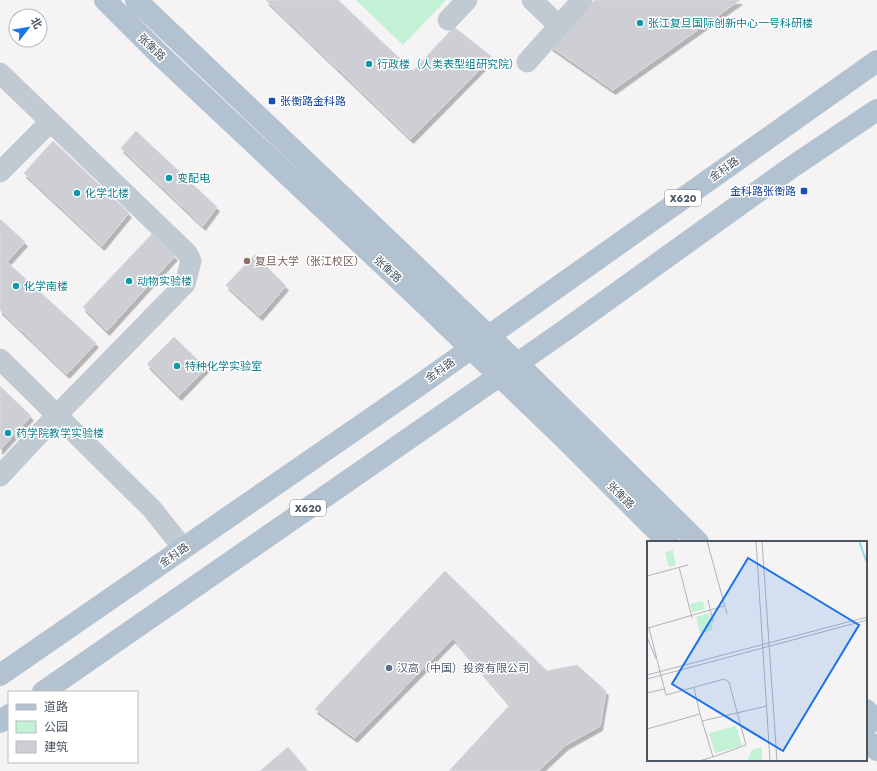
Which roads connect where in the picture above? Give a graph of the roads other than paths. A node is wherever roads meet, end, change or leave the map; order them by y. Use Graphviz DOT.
graph roads {
  1 [pos="104,0"];
  2 [pos="136,0"];
  3 [pos="467,0"];
  4 [pos="532,0"];
  5 [pos="582,0"];
  6 [pos="448,20"];
  7 [pos="558,25"];
  8 [pos="877,61"];
  9 [pos="527,62"];
  10 [pos="0,74"];
  11 [pos="877,110"];
  12 [pos="49,123"];
  13 [pos="0,172"];
  14 [pos="488,336"];
  15 [pos="470,348"];
  16 [pos="0,359"];
  17 [pos="517,363"];
  18 [pos="499,376"];
  19 [pos="56,416"];
  20 [pos="0,476"];
  21 [pos="667,541"];
  22 [pos="697,541"];
  23 [pos="183,548"];
  24 [pos="0,675"];
  25 [pos="44,691"];
  26 [pos="867,711"];
  27 [pos="8,716"];
  28 [pos="877,721"];
  29 [pos="0,722"];
  30 [pos="867,740"];
  31 [pos="877,750"];
  1 -- 15 [label="main road, 张衡路"];
  2 -- 14 [label="main road, 张衡路"];
  3 -- 6 [label="lane"];
  4 -- 7 [label="lane"];
  5 -- 7 [label="lane"];
  7 -- 9 [label="lane"];
  8 -- 14 [label="main road, 金科路 / X620"];
  10 -- 12 [label="lane"];
  11 -- 17 [label="main road"];
  12 -- 13 [label="lane"];
  12 -- 19 [label="lane"];
  14 -- 15 [label="main road, 金科路"];
  14 -- 17 [label="main road, 张衡路"];
  15 -- 18 [label="main road, 张衡路"];
  15 -- 23 [label="main road, 金科路"];
  16 -- 19 [label="lane"];
  17 -- 18 [label="main road"];
  17 -- 22 [label="main road, 张衡路"];
  18 -- 21 [label="main road, 张衡路"];
  18 -- 25 [label="main road, X620"];
  19 -- 20 [label="lane"];
  19 -- 23 [label="lane"];
  23 -- 24 [label="main road, 金科路"];
  26 -- 28 [label="main road"];
  27 -- 29 [label="main road"];
  30 -- 31 [label="main road"];
}
